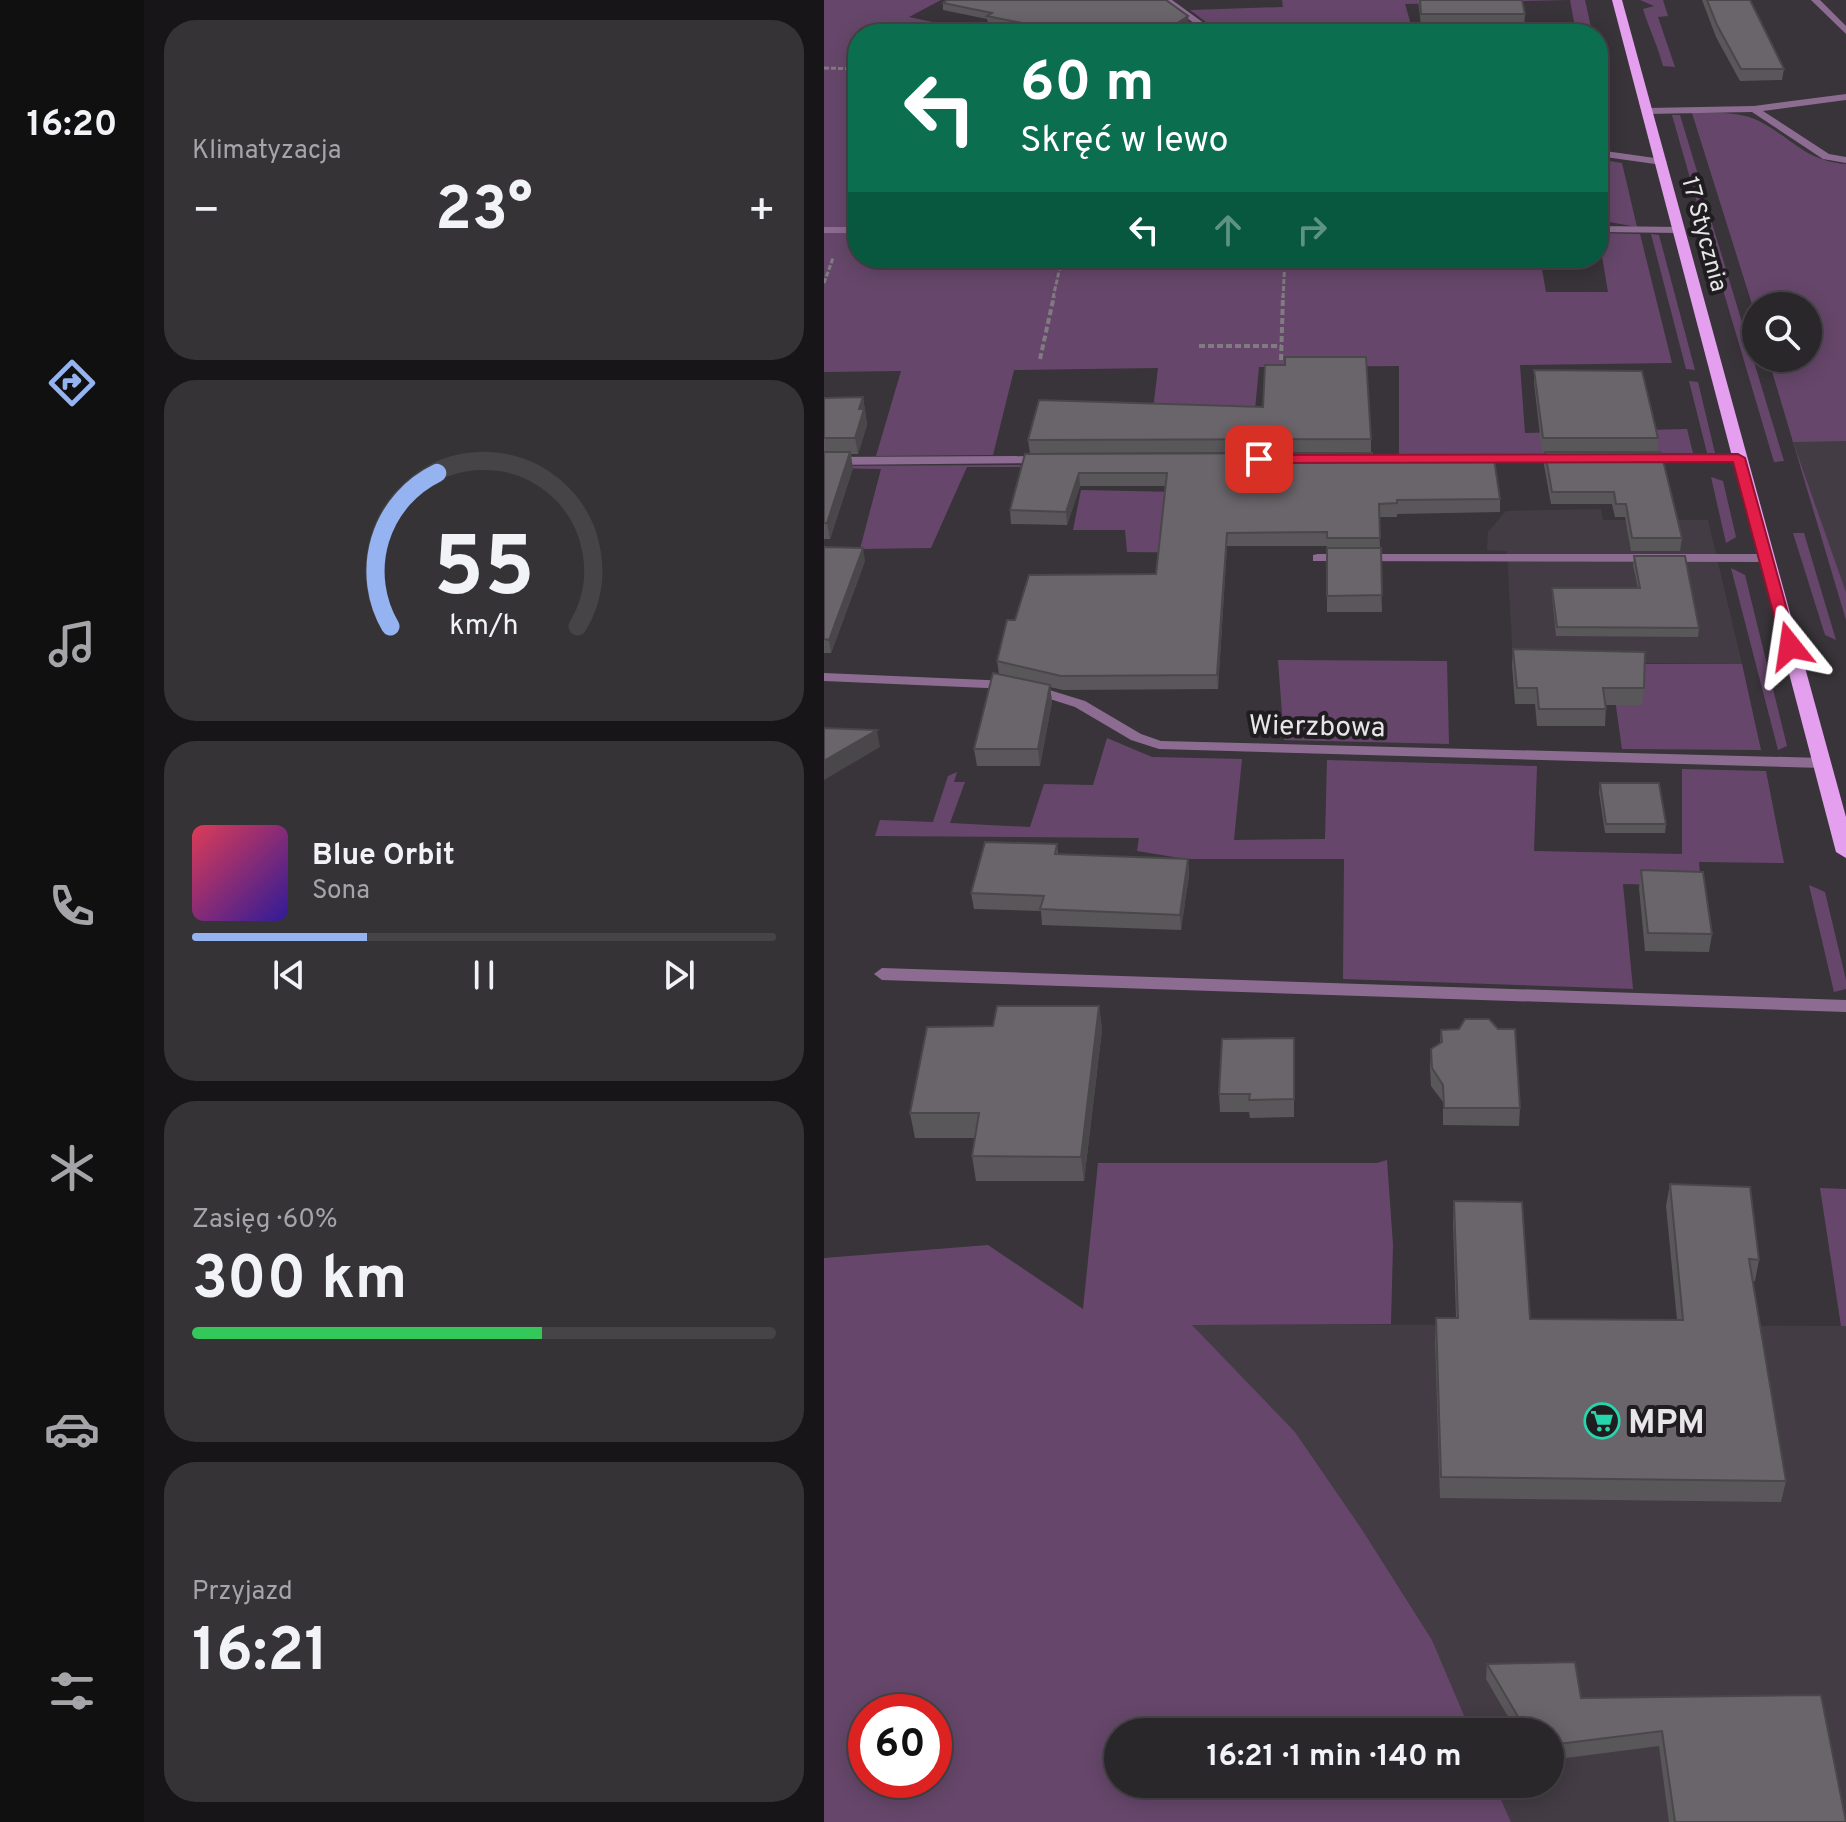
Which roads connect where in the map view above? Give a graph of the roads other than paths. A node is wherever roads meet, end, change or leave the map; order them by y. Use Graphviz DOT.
graph roads {
  1 [pos="1166,0"];
  2 [pos="1617,0"];
  3 [pos="1815,0"];
  4 [pos="1201,24"];
  5 [pos="1846,31"];
  6 [pos="1846,97"];
  7 [pos="1754,109"];
  8 [pos="1648,111"];
  9 [pos="1608,154"];
  10 [pos="1846,160"];
  11 [pos="1662,162"];
  12 [pos="1608,229"];
  13 [pos="824,230"];
  14 [pos="848,230"];
  15 [pos="1680,230"];
  16 [pos="1574,458"];
  17 [pos="1637,458"];
  18 [pos="1738,458"];
  19 [pos="1337,459"];
  20 [pos="1064,460"];
  21 [pos="824,461"];
  22 [pos="1318,558"];
  23 [pos="1765,558"];
  24 [pos="824,677"];
  25 [pos="1822,763"];
  26 [pos="1846,852"];
  27 [pos="882,974"];
  28 [pos="1846,1006"];
  1 -- 4 [label="lane"];
  2 -- 8 [label="main road, 17 Stycznia"];
  3 -- 5 [label="lane"];
  6 -- 7 [label="lane"];
  7 -- 8 [label="lane"];
  7 -- 10 [label="lane"];
  8 -- 11 [label="main road, 17 Stycznia"];
  9 -- 11 [label="lane"];
  11 -- 15 [label="main road, 17 Stycznia"];
  12 -- 15 [label="lane"];
  13 -- 14 [label="lane"];
  15 -- 18 [label="main road, 17 Stycznia"];
  16 -- 19 [label="lane"];
  17 -- 18 [label="lane"];
  18 -- 23 [label="main road, 17 Stycznia"];
  20 -- 21 [label="lane"];
  22 -- 23 [label="lane"];
  23 -- 25 [label="main road, 17 Stycznia"];
  24 -- 25 [label="lane, Wierzbowa"];
  25 -- 26 [label="main road, 17 Stycznia"];
  27 -- 28 [label="lane"];
}
